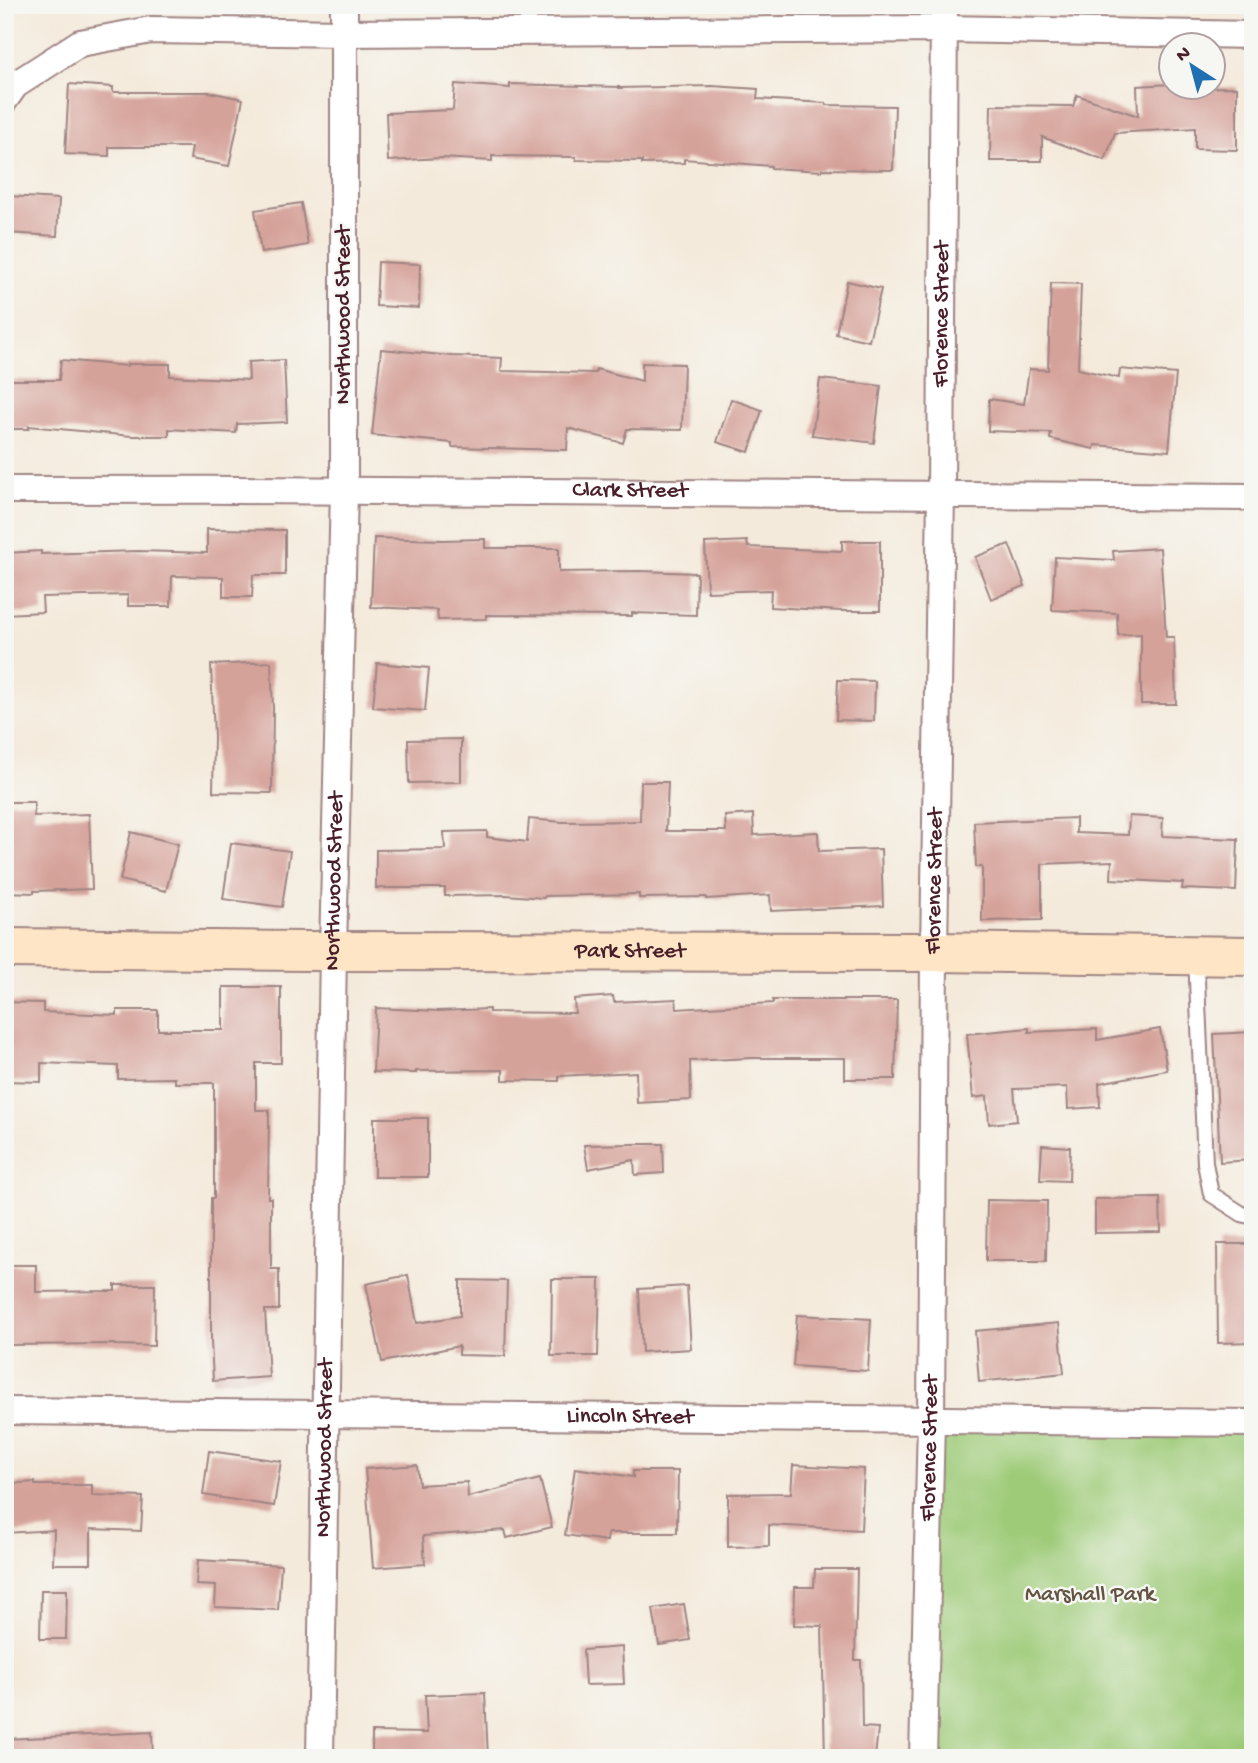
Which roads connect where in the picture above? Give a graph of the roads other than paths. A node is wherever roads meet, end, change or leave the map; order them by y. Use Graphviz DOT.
graph roads {
  1 [pos="344,5"];
  2 [pos="944,17"];
  3 [pos="344,33"];
  4 [pos="1253,35"];
  5 [pos="5,99"];
  6 [pos="344,489"];
  7 [pos="5,490"];
  8 [pos="941,492"];
  9 [pos="1253,497"];
  10 [pos="5,948"];
  11 [pos="333,951"];
  12 [pos="934,952"];
  13 [pos="1196,955"];
  14 [pos="1253,956"];
  15 [pos="1253,1217"];
  16 [pos="5,1411"];
  17 [pos="326,1414"];
  18 [pos="931,1420"];
  19 [pos="1253,1423"];
  20 [pos="320,1758"];
  21 [pos="923,1758"];
  1 -- 3 [label="street, Northwood Street"];
  2 -- 3 [label="street"];
  2 -- 4 [label="street"];
  2 -- 8 [label="street, Florence Street"];
  3 -- 5 [label="street"];
  3 -- 6 [label="street, Northwood Street"];
  6 -- 7 [label="street, Clark Street"];
  6 -- 8 [label="street, Clark Street"];
  6 -- 11 [label="street, Northwood Street"];
  8 -- 9 [label="street, Clark Street"];
  8 -- 12 [label="street, Florence Street"];
  10 -- 11 [label="street, Park Street"];
  11 -- 12 [label="street, Park Street"];
  11 -- 17 [label="street, Northwood Street"];
  12 -- 13 [label="street, Park Street"];
  12 -- 18 [label="street, Florence Street"];
  13 -- 14 [label="street, Park Street"];
  13 -- 15 [label="lane"];
  16 -- 17 [label="street, Lincoln Street"];
  17 -- 18 [label="street, Lincoln Street"];
  17 -- 20 [label="street, Northwood Street"];
  18 -- 19 [label="street, Lincoln Street"];
  18 -- 21 [label="street, Florence Street"];
}
